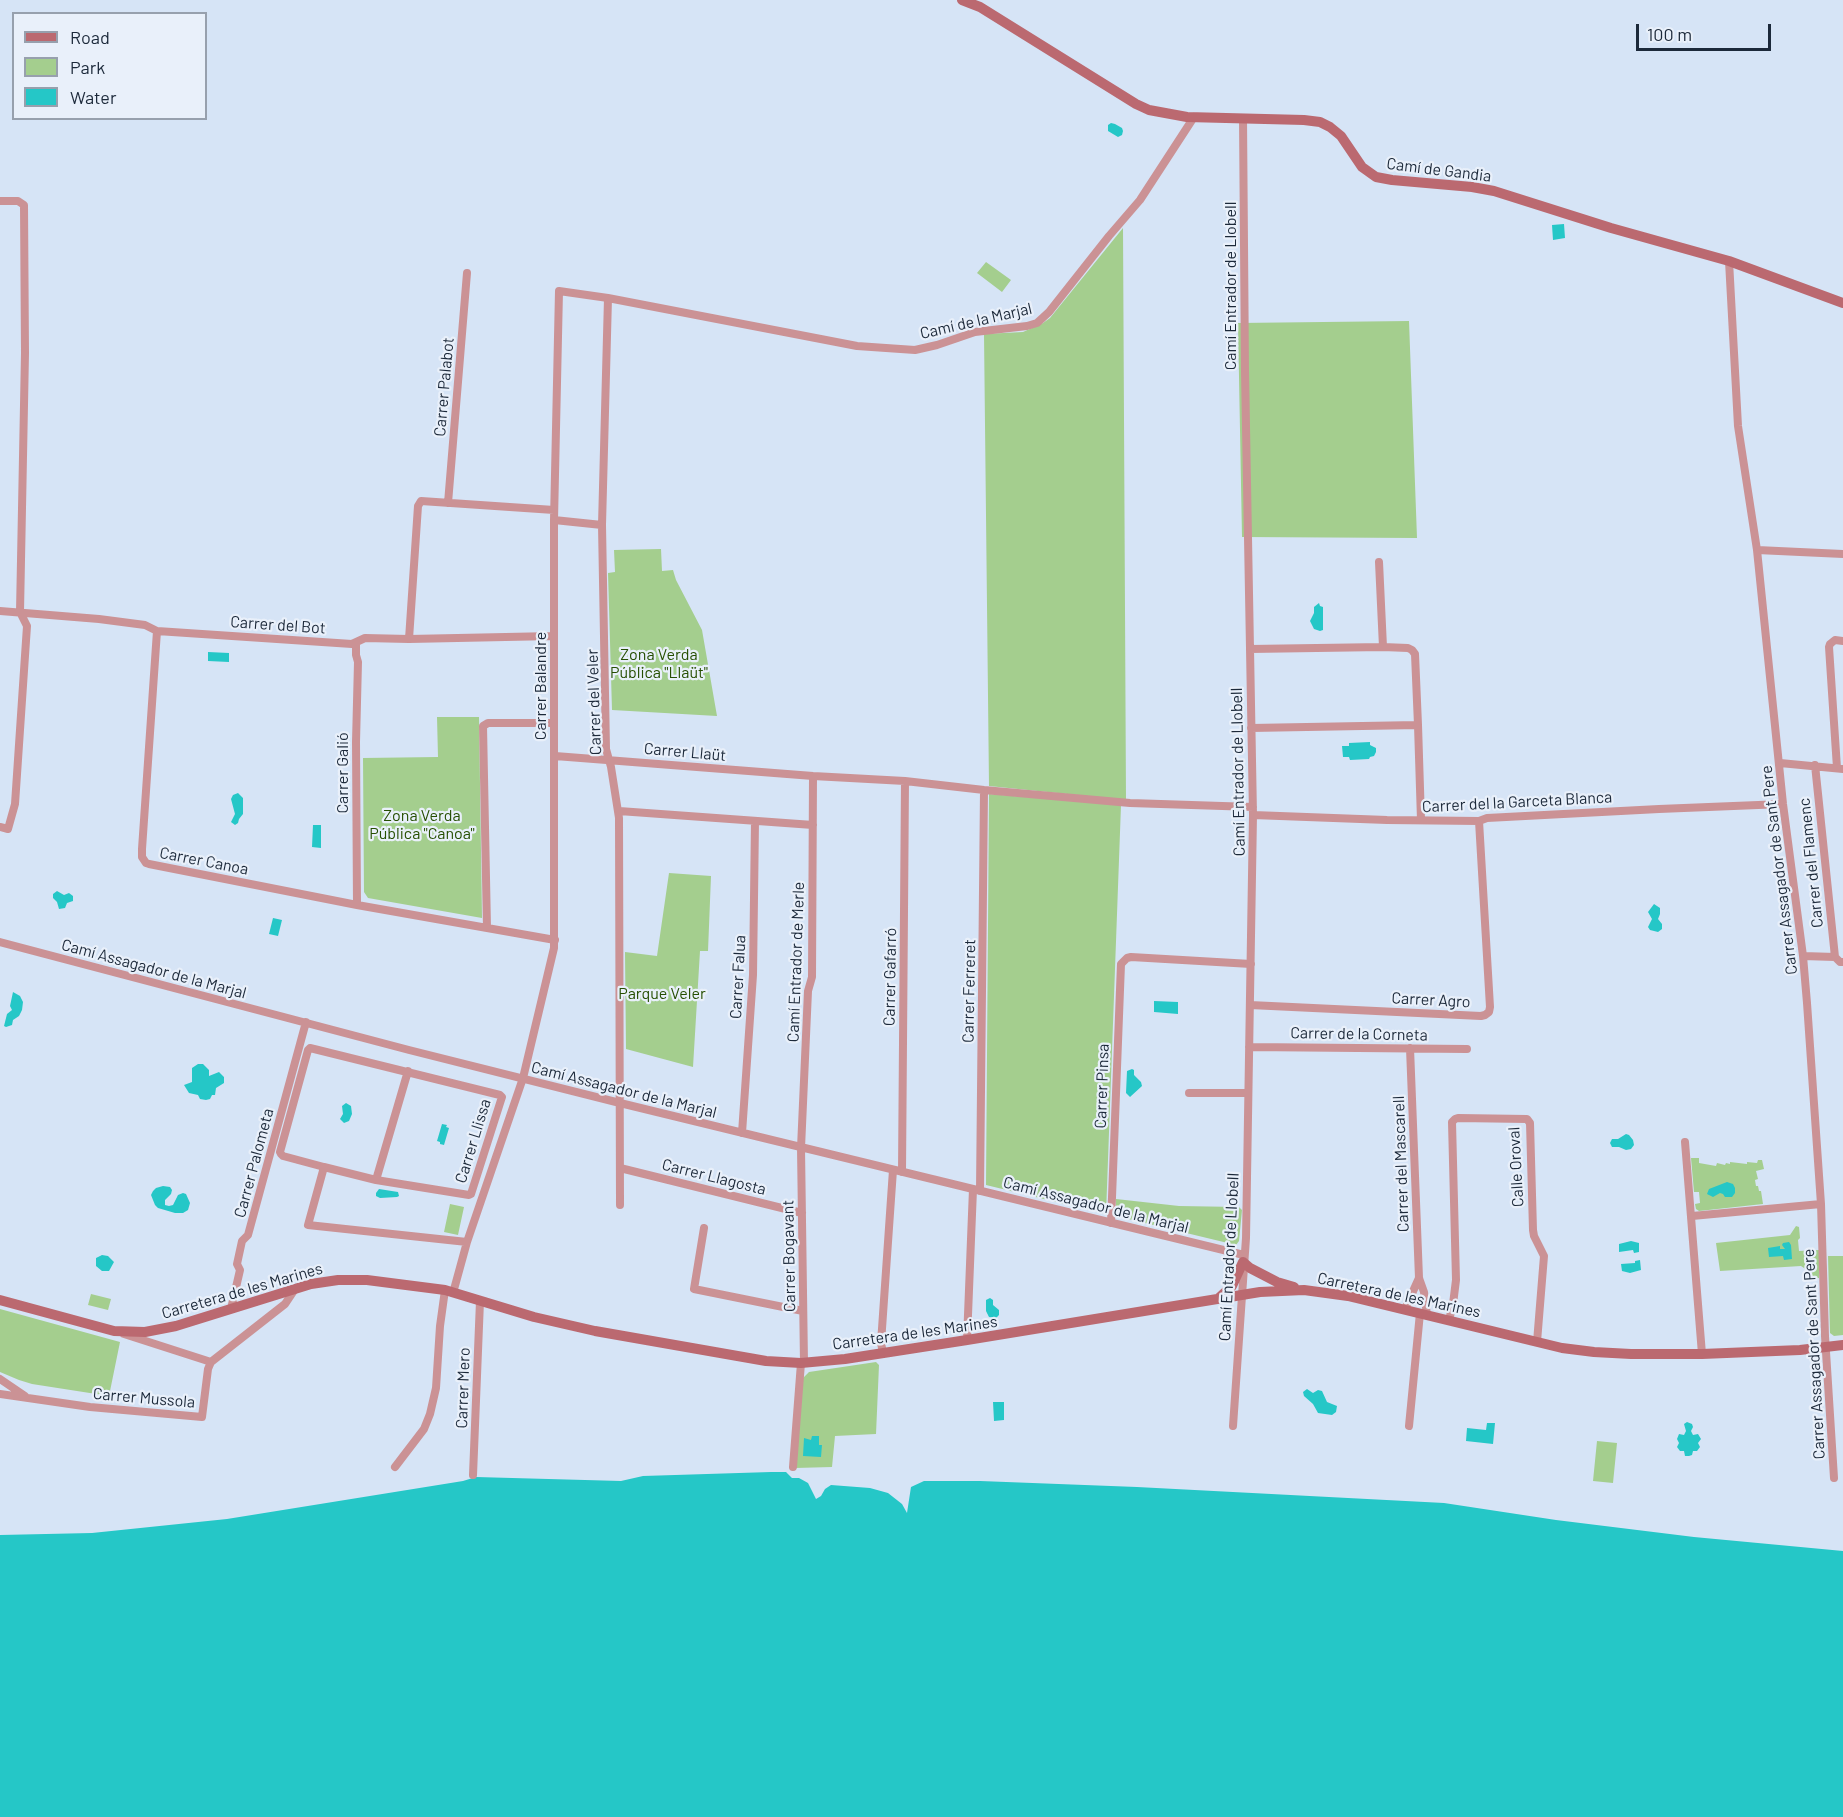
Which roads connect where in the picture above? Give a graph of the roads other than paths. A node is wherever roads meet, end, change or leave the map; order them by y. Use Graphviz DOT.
graph roads {
  1 [pos="962,0"];
  2 [pos="1194,117"];
  3 [pos="1243,118"];
  4 [pos="0,201"];
  5 [pos="1729,261"];
  6 [pos="467,273"];
  7 [pos="559,291"];
  8 [pos="608,298"];
  9 [pos="1843,303"];
  10 [pos="448,503"];
  11 [pos="554,510"];
  12 [pos="554,520"];
  13 [pos="602,525"];
  14 [pos="1757,550"];
  15 [pos="1843,554"];
  16 [pos="1379,562"];
  17 [pos="0,610"];
  18 [pos="20,612"];
  19 [pos="158,631"];
  20 [pos="554,636"];
  21 [pos="409,639"];
  22 [pos="1843,641"];
  23 [pos="356,643"];
  24 [pos="1383,647"];
  25 [pos="1250,649"];
  26 [pos="554,723"];
  27 [pos="1418,725"];
  28 [pos="1251,728"];
  29 [pos="555,756"];
  30 [pos="609,759"];
  31 [pos="1780,763"];
  32 [pos="1815,765"];
  33 [pos="1840,769"];
  34 [pos="813,776"];
  35 [pos="905,782"];
  36 [pos="984,790"];
  37 [pos="1783,804"];
  38 [pos="618,810"];
  39 [pos="1253,811"];
  40 [pos="1421,820"];
  41 [pos="755,821"];
  42 [pos="1479,821"];
  43 [pos="813,825"];
  44 [pos="0,827"];
  45 [pos="357,904"];
  46 [pos="486,928"];
  47 [pos="555,940"];
  48 [pos="0,942"];
  49 [pos="1803,956"];
  50 [pos="1835,957"];
  51 [pos="1843,962"];
  52 [pos="1251,964"];
  53 [pos="1250,1005"];
  54 [pos="306,1022"];
  55 [pos="1250,1047"];
  56 [pos="1410,1048"];
  57 [pos="1467,1049"];
  58 [pos="408,1071"];
  59 [pos="524,1078"];
  60 [pos="1189,1093"];
  61 [pos="1248,1094"];
  62 [pos="620,1103"];
  63 [pos="742,1133"];
  64 [pos="1685,1142"];
  65 [pos="801,1148"];
  66 [pos="324,1167"];
  67 [pos="620,1168"];
  68 [pos="893,1170"];
  69 [pos="902,1172"];
  70 [pos="376,1180"];
  71 [pos="977,1190"];
  72 [pos="1821,1204"];
  73 [pos="620,1205"];
  74 [pos="802,1213"];
  75 [pos="1692,1216"];
  76 [pos="1111,1223"];
  77 [pos="704,1228"];
  78 [pos="467,1242"];
  79 [pos="1244,1259"];
  80 [pos="1419,1278"];
  81 [pos="296,1288"];
  82 [pos="1304,1290"];
  83 [pos="449,1291"];
  84 [pos="1242,1294"];
  85 [pos="1219,1299"];
  86 [pos="0,1300"];
  87 [pos="480,1301"];
  88 [pos="231,1309"];
  89 [pos="1405,1309"];
  90 [pos="803,1311"];
  91 [pos="1423,1314"];
  92 [pos="1449,1320"];
  93 [pos="114,1331"];
  94 [pos="967,1340"];
  95 [pos="1537,1342"];
  96 [pos="1843,1345"];
  97 [pos="1825,1347"];
  98 [pos="883,1353"];
  99 [pos="1702,1354"];
  100 [pos="212,1362"];
  101 [pos="802,1363"];
  102 [pos="0,1379"];
  103 [pos="0,1394"];
  104 [pos="27,1397"];
  105 [pos="1233,1426"];
  106 [pos="1409,1426"];
  107 [pos="395,1467"];
  108 [pos="793,1467"];
  109 [pos="472,1475"];
  110 [pos="1834,1478"];
  1 -- 2 [label="main road, Camí de Gandia"];
  2 -- 3 [label="main road, Camí de Gandia"];
  2 -- 8 [label="street, Camí de la Marjal"];
  3 -- 5 [label="main road, Camí de Gandia"];
  3 -- 25 [label="street, Camí Entrador de Llobell"];
  4 -- 18 [label="street"];
  5 -- 9 [label="main road, Camí de Gandia"];
  5 -- 14 [label="street, Carrer Assagador de Sant Pere"];
  6 -- 10 [label="street, Carrer Palabot"];
  7 -- 8 [label="street, Camí de la Marjal"];
  7 -- 11 [label="street, Carrer Balandre"];
  8 -- 13 [label="street, Carrer del Veler"];
  10 -- 11 [label="street"];
  10 -- 21 [label="street"];
  11 -- 12 [label="street, Carrer Balandre"];
  12 -- 13 [label="street"];
  12 -- 20 [label="street, Carrer Balandre"];
  13 -- 30 [label="street, Carrer del Veler"];
  14 -- 15 [label="street"];
  14 -- 31 [label="street, Carrer Assagador de Sant Pere"];
  16 -- 24 [label="street"];
  17 -- 18 [label="street, Carrer del Bot"];
  18 -- 19 [label="street, Carrer del Bot"];
  18 -- 44 [label="street"];
  19 -- 23 [label="street, Carrer del Bot"];
  19 -- 45 [label="street, Carrer Canoa"];
  20 -- 21 [label="street, Carrer del Bot"];
  20 -- 26 [label="street, Carrer Balandre"];
  21 -- 23 [label="street, Carrer del Bot"];
  22 -- 33 [label="street"];
  23 -- 45 [label="street, Carrer Galió"];
  24 -- 25 [label="street"];
  24 -- 27 [label="street"];
  25 -- 28 [label="street, Camí Entrador de Llobell"];
  26 -- 29 [label="street, Carrer Balandre"];
  26 -- 46 [label="street"];
  27 -- 28 [label="street"];
  27 -- 40 [label="street"];
  28 -- 39 [label="street, Camí Entrador de Llobell"];
  29 -- 30 [label="street, Carrer Llaüt"];
  29 -- 47 [label="street, Carrer Balandre"];
  30 -- 34 [label="street, Carrer Llaüt"];
  30 -- 38 [label="street, Carrer del Veler"];
  31 -- 32 [label="street"];
  31 -- 37 [label="street, Carrer Assagador de Sant Pere"];
  32 -- 33 [label="street"];
  32 -- 50 [label="street, Carrer del Flamenc"];
  34 -- 35 [label="street, Carrer Llaüt"];
  34 -- 43 [label="street, Camí Entrador de Merle"];
  35 -- 36 [label="street, Carrer Llaüt"];
  35 -- 69 [label="street, Carrer Gafarró"];
  36 -- 39 [label="street, Carrer del la Garceta Blanca"];
  36 -- 71 [label="street, Carrer Ferreret"];
  37 -- 42 [label="street, Carrer del la Garceta Blanca"];
  37 -- 49 [label="street, Carrer Assagador de Sant Pere"];
  38 -- 41 [label="street"];
  38 -- 62 [label="street, Carrer del Veler"];
  39 -- 40 [label="street, Carrer del la Garceta Blanca"];
  39 -- 52 [label="street, Camí Entrador de Llobell"];
  40 -- 42 [label="street, Carrer del la Garceta Blanca"];
  41 -- 43 [label="street"];
  41 -- 63 [label="street, Carrer Falua"];
  42 -- 53 [label="street, Carrer Agro"];
  43 -- 65 [label="street, Camí Entrador de Merle"];
  45 -- 46 [label="street, Carrer Canoa"];
  46 -- 47 [label="street, Carrer Canoa"];
  47 -- 59 [label="street, Carrer Balandre"];
  48 -- 54 [label="street, Camí Assagador de la Marjal"];
  49 -- 50 [label="street"];
  49 -- 72 [label="street, Carrer Assagador de Sant Pere"];
  50 -- 51 [label="street"];
  52 -- 53 [label="street, Camí Entrador de Llobell"];
  52 -- 76 [label="street, Carrer Pinsa"];
  53 -- 55 [label="street, Camí Entrador de Llobell"];
  54 -- 59 [label="street, Camí Assagador de la Marjal"];
  54 -- 88 [label="street, Carrer Palometa"];
  55 -- 56 [label="street, Carrer de la Corneta"];
  55 -- 61 [label="street, Camí Entrador de Llobell"];
  56 -- 57 [label="street, Carrer de la Corneta"];
  56 -- 80 [label="street, Carrer del Mascarell"];
  58 -- 66 [label="street, Carrer Llissa"];
  58 -- 70 [label="street"];
  58 -- 70 [label="street, Carrer Llissa"];
  59 -- 62 [label="street, Camí Assagador de la Marjal"];
  59 -- 78 [label="street, Carrer Balandre"];
  60 -- 61 [label="street"];
  61 -- 79 [label="street, Camí Entrador de Llobell"];
  62 -- 63 [label="street, Camí Assagador de la Marjal"];
  62 -- 67 [label="street"];
  63 -- 65 [label="street, Camí Assagador de la Marjal"];
  64 -- 75 [label="street"];
  65 -- 68 [label="street, Camí Assagador de la Marjal"];
  65 -- 74 [label="street, Carrer Bogavant"];
  66 -- 70 [label="street, Carrer Llissa"];
  66 -- 78 [label="street"];
  67 -- 73 [label="street"];
  67 -- 74 [label="street, Carrer Llagosta"];
  68 -- 69 [label="street, Camí Assagador de la Marjal"];
  68 -- 98 [label="street"];
  69 -- 71 [label="street, Camí Assagador de la Marjal"];
  71 -- 76 [label="street, Camí Assagador de la Marjal"];
  71 -- 94 [label="street, Carrer Ferreret"];
  72 -- 75 [label="street"];
  72 -- 97 [label="street, Carrer Assagador de Sant Pere"];
  74 -- 90 [label="street, Carrer Bogavant"];
  75 -- 99 [label="street"];
  76 -- 79 [label="street, Camí Assagador de la Marjal"];
  77 -- 90 [label="street"];
  78 -- 83 [label="street, Carrer Balandre"];
  79 -- 82 [label="main road"];
  79 -- 84 [label="street, Camí Entrador de Llobell"];
  79 -- 85 [label="main road"];
  80 -- 89 [label="street, Carrer del Mascarell"];
  80 -- 91 [label="street, Carrer del Mascarell"];
  81 -- 83 [label="main road, Carretera de les Marines"];
  81 -- 88 [label="main road, Carretera de les Marines"];
  81 -- 100 [label="street"];
  82 -- 84 [label="main road, Carretera de les Marines"];
  82 -- 89 [label="main road, Carretera de les Marines"];
  83 -- 87 [label="main road, Carretera de les Marines"];
  83 -- 107 [label="street, Carrer Balandre"];
  84 -- 85 [label="main road, Carretera de les Marines"];
  84 -- 105 [label="street, Camí Entrador de Llobell"];
  85 -- 94 [label="main road, Carretera de les Marines"];
  86 -- 93 [label="main road, Carretera de les Marines"];
  87 -- 101 [label="main road, Carretera de les Marines"];
  87 -- 109 [label="street, Carrer Mero"];
  88 -- 93 [label="main road, Carretera de les Marines"];
  89 -- 91 [label="main road, Carretera de les Marines"];
  90 -- 101 [label="street, Carrer Bogavant"];
  91 -- 92 [label="main road, Carretera de les Marines"];
  91 -- 106 [label="street, Carrer del Mascarell"];
  92 -- 95 [label="main road, Carretera de les Marines"];
  92 -- 95 [label="street, Calle Oroval"];
  93 -- 100 [label="street"];
  94 -- 98 [label="main road, Carretera de les Marines"];
  95 -- 99 [label="main road, Carretera de les Marines"];
  96 -- 97 [label="main road, Carretera de les Marines"];
  97 -- 99 [label="main road, Carretera de les Marines"];
  97 -- 110 [label="street, Carrer Assagador de Sant Pere"];
  98 -- 101 [label="main road, Carretera de les Marines"];
  100 -- 104 [label="street, Carrer Mussola"];
  101 -- 108 [label="street, Carrer Bogavant"];
  102 -- 104 [label="street, Carrer Mussola"];
  103 -- 104 [label="street, Carrer Mussola"];
}
